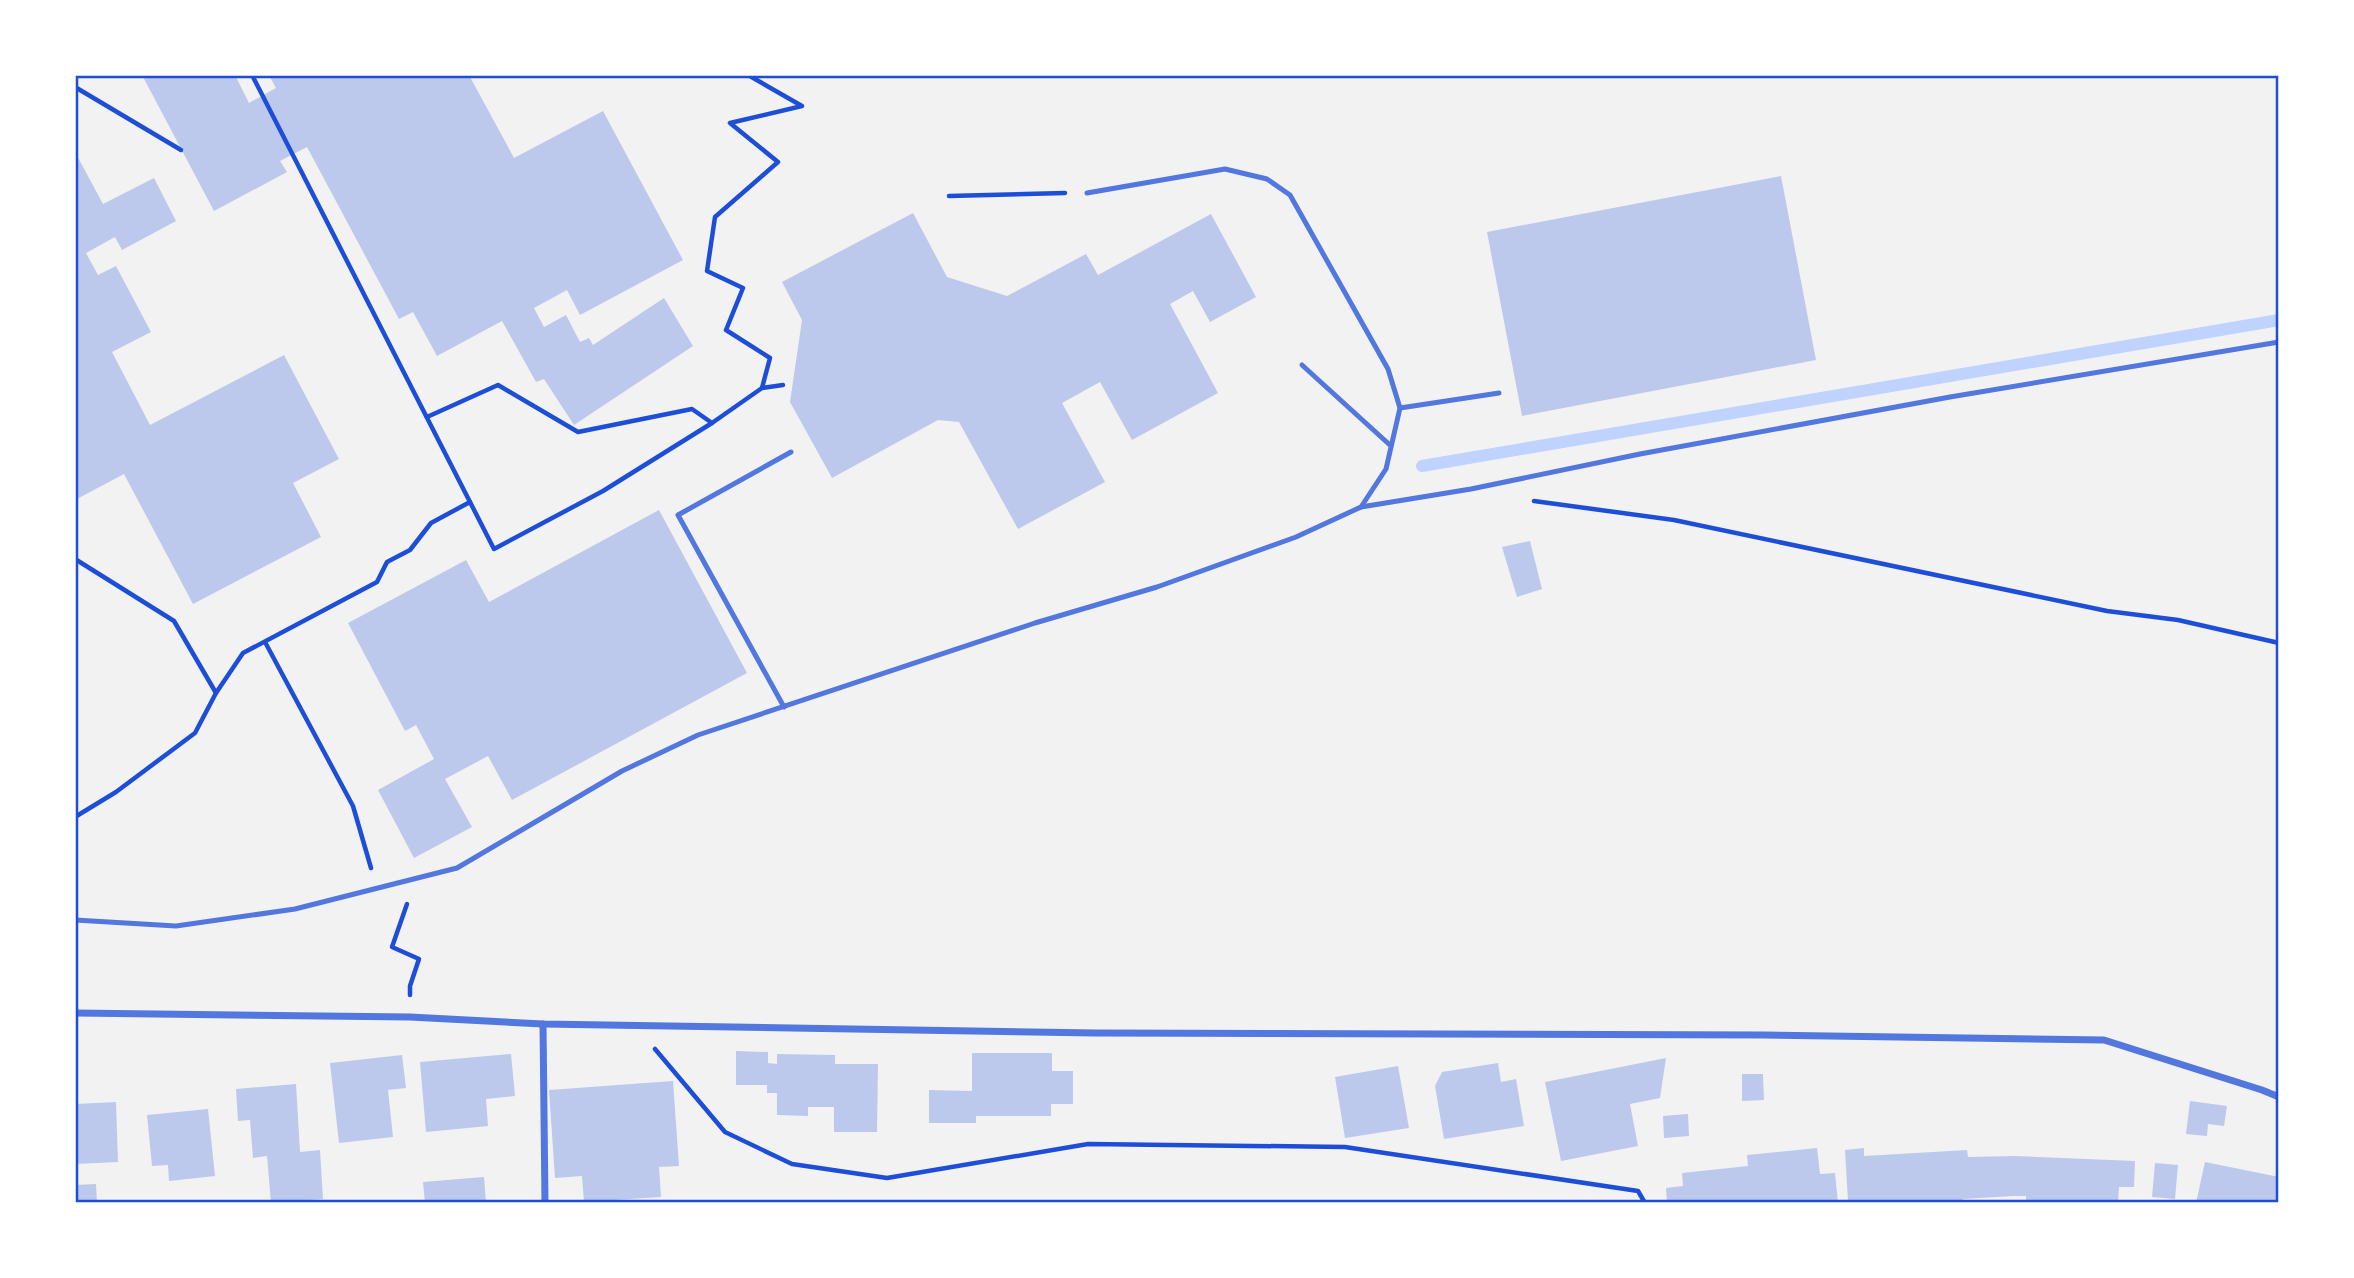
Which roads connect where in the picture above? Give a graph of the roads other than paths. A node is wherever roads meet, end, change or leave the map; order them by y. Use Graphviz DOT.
graph roads {
  1 [pos="1087,193"];
  2 [pos="2279,342"];
  3 [pos="1302,365"];
  4 [pos="1499,393"];
  5 [pos="1399,408"];
  6 [pos="1391,446"];
  7 [pos="791,452"];
  8 [pos="1361,507"];
  9 [pos="784,707"];
  10 [pos="75,920"];
  11 [pos="75,1013"];
  12 [pos="543,1024"];
  13 [pos="2279,1097"];
  14 [pos="545,1203"];
  1 -- 5 [label="lane"];
  2 -- 8 [label="lane"];
  3 -- 6 [label="lane"];
  4 -- 5 [label="lane"];
  5 -- 6 [label="lane"];
  6 -- 8 [label="lane"];
  7 -- 9 [label="lane"];
  8 -- 9 [label="lane"];
  9 -- 10 [label="lane"];
  11 -- 12 [label="street"];
  12 -- 13 [label="street"];
  12 -- 14 [label="street"];
}
